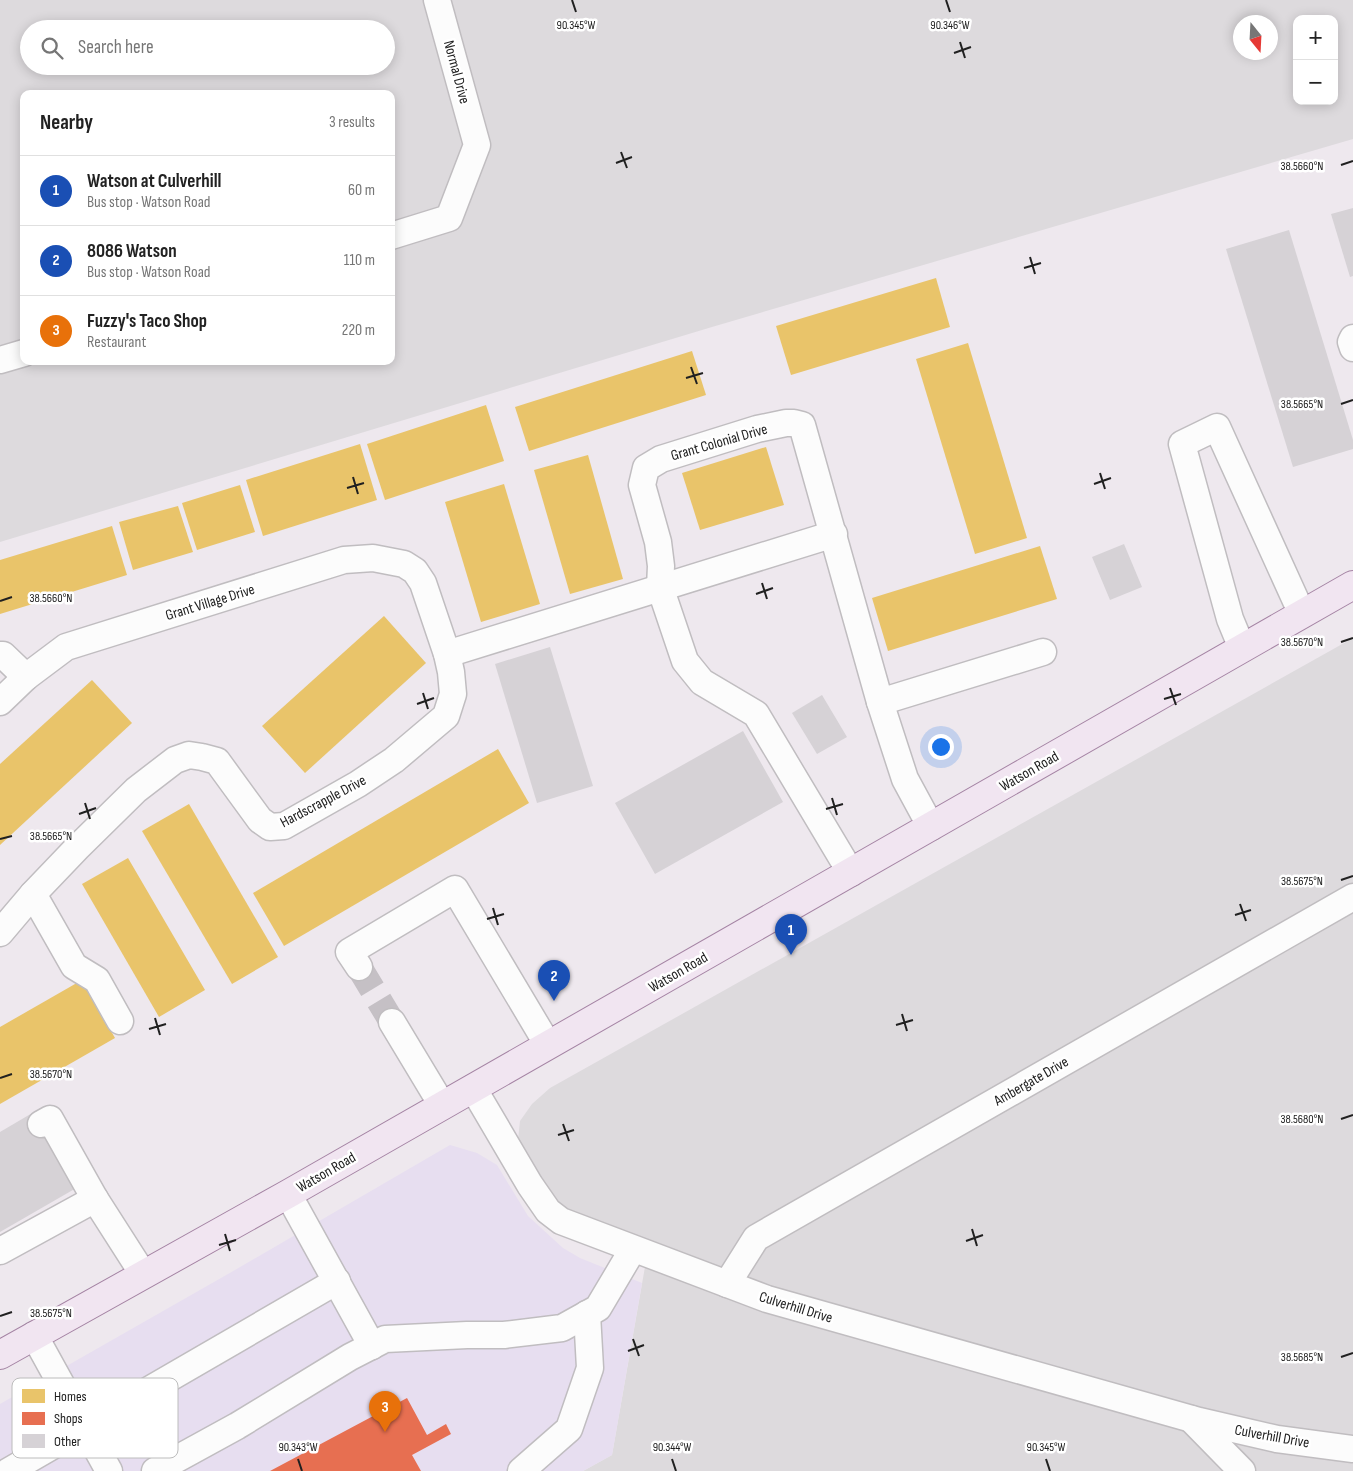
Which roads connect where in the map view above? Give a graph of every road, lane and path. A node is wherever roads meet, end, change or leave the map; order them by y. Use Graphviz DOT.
graph roads {
  1 [pos="437,0"];
  2 [pos="395,235"];
  3 [pos="1353,338"];
  4 [pos="1353,348"];
  5 [pos="20,354"];
  6 [pos="0,360"];
  7 [pos="834,534"];
  8 [pos="404,564"];
  9 [pos="1353,585"];
  10 [pos="660,587"];
  11 [pos="1302,614"];
  12 [pos="1242,648"];
  13 [pos="1043,652"];
  14 [pos="447,654"];
  15 [pos="0,655"];
  16 [pos="26,677"];
  17 [pos="0,702"];
  18 [pos="880,702"];
  19 [pos="931,827"];
  20 [pos="851,873"];
  21 [pos="33,894"];
  22 [pos="1353,897"];
  23 [pos="0,933"];
  24 [pos="359,967"];
  25 [pos="120,1021"];
  26 [pos="392,1022"];
  27 [pos="548,1046"];
  28 [pos="473,1088"];
  29 [pos="442,1105"];
  30 [pos="41,1124"];
  31 [pos="288,1194"];
  32 [pos="95,1200"];
  33 [pos="633,1249"];
  34 [pos="0,1251"];
  35 [pos="143,1274"];
  36 [pos="336,1281"];
  37 [pos="727,1284"];
  38 [pos="587,1314"];
  39 [pos="34,1336"];
  40 [pos="372,1346"];
  41 [pos="0,1355"];
  42 [pos="57,1378"];
  43 [pos="169,1378"];
  44 [pos="1191,1419"];
  45 [pos="1353,1449"];
  46 [pos="31,1458"];
  47 [pos="102,1458"];
  48 [pos="9,1471"];
  49 [pos="109,1471"];
  50 [pos="155,1471"];
  51 [pos="521,1471"];
  52 [pos="1242,1471"];
  1 -- 2 [label="street, Normal Drive"];
  3 -- 4 [label="street"];
  5 -- 6 [label="street"];
  7 -- 10 [label="street"];
  7 -- 10 [label="street, Grant Colonial Drive"];
  7 -- 18 [label="street, Grant Colonial Drive"];
  8 -- 14 [label="street, Hardscrapple Drive"];
  8 -- 16 [label="street, Grant Village Drive"];
  9 -- 11 [label="main road, Watson Road"];
  10 -- 14 [label="street"];
  10 -- 20 [label="street"];
  11 -- 12 [label="main road, Watson Road"];
  11 -- 12 [label="street"];
  12 -- 19 [label="main road, Watson Road"];
  13 -- 18 [label="street"];
  14 -- 21 [label="street, Hardscrapple Drive"];
  15 -- 16 [label="street"];
  16 -- 17 [label="street, Grant Village Drive"];
  18 -- 19 [label="street, Grant Colonial Drive"];
  19 -- 20 [label="main road, Watson Road"];
  20 -- 27 [label="main road, Watson Road"];
  21 -- 23 [label="street, Hardscrapple Drive"];
  21 -- 25 [label="street"];
  22 -- 37 [label="street, Ambergate Drive"];
  24 -- 27 [label="street"];
  26 -- 29 [label="street"];
  27 -- 28 [label="main road, Watson Road"];
  28 -- 29 [label="main road, Watson Road"];
  28 -- 33 [label="street, Culverhill Drive"];
  29 -- 31 [label="main road, Watson Road"];
  30 -- 32 [label="street"];
  31 -- 35 [label="main road, Watson Road"];
  31 -- 36 [label="street"];
  32 -- 34 [label="street"];
  32 -- 35 [label="street"];
  33 -- 37 [label="street, Culverhill Drive"];
  33 -- 38 [label="street"];
  35 -- 39 [label="main road, Watson Road"];
  36 -- 40 [label="street"];
  36 -- 43 [label="street"];
  37 -- 44 [label="street, Culverhill Drive"];
  38 -- 40 [label="street"];
  38 -- 51 [label="street"];
  39 -- 41 [label="main road, Watson Road"];
  39 -- 42 [label="street"];
  40 -- 50 [label="street"];
  44 -- 45 [label="street, Culverhill Drive"];
  44 -- 52 [label="street, Culverhill Drive"];
  46 -- 48 [label="street"];
  47 -- 49 [label="street"];
}
